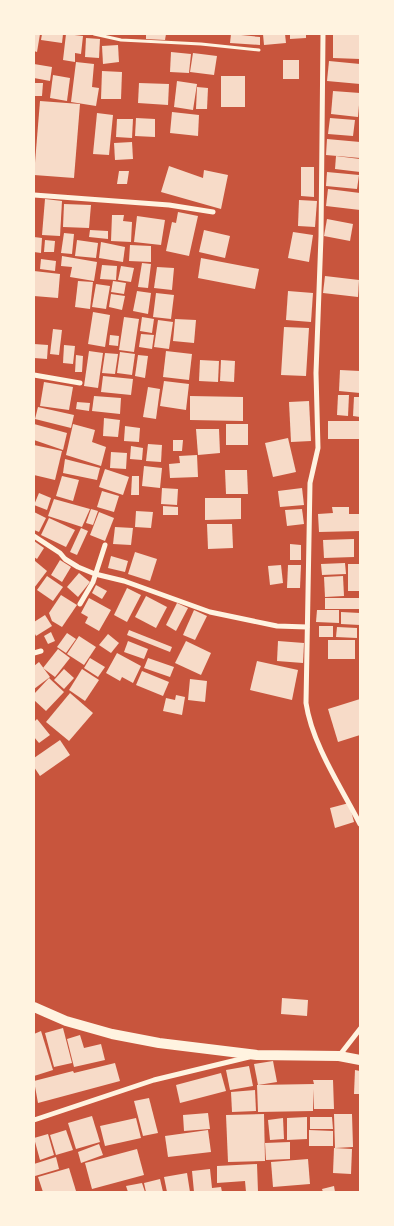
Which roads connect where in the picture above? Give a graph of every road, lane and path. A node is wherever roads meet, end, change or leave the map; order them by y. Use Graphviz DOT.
graph roads {
  1 [pos="94,34"];
  2 [pos="323,34"];
  3 [pos="259,50"];
  4 [pos="34,194"];
  5 [pos="213,212"];
  6 [pos="34,376"];
  7 [pos="80,383"];
  8 [pos="34,536"];
  9 [pos="105,545"];
  10 [pos="95,574"];
  11 [pos="80,604"];
  12 [pos="307,627"];
  13 [pos="41,651"];
  14 [pos="34,653"];
  15 [pos="360,824"];
  16 [pos="34,1007"];
  17 [pos="360,1029"];
  18 [pos="257,1055"];
  19 [pos="339,1056"];
  20 [pos="360,1060"];
  21 [pos="34,1120"];
  1 -- 3 [label="path"];
  2 -- 12 [label="street"];
  4 -- 5 [label="street"];
  6 -- 7 [label="street"];
  8 -- 10 [label="street"];
  9 -- 10 [label="street"];
  10 -- 11 [label="street"];
  10 -- 12 [label="street"];
  12 -- 15 [label="street"];
  13 -- 14 [label="street"];
  16 -- 18 [label="main road"];
  17 -- 19 [label="street"];
  18 -- 19 [label="main road"];
  18 -- 21 [label="street"];
  19 -- 20 [label="main road"];
}
